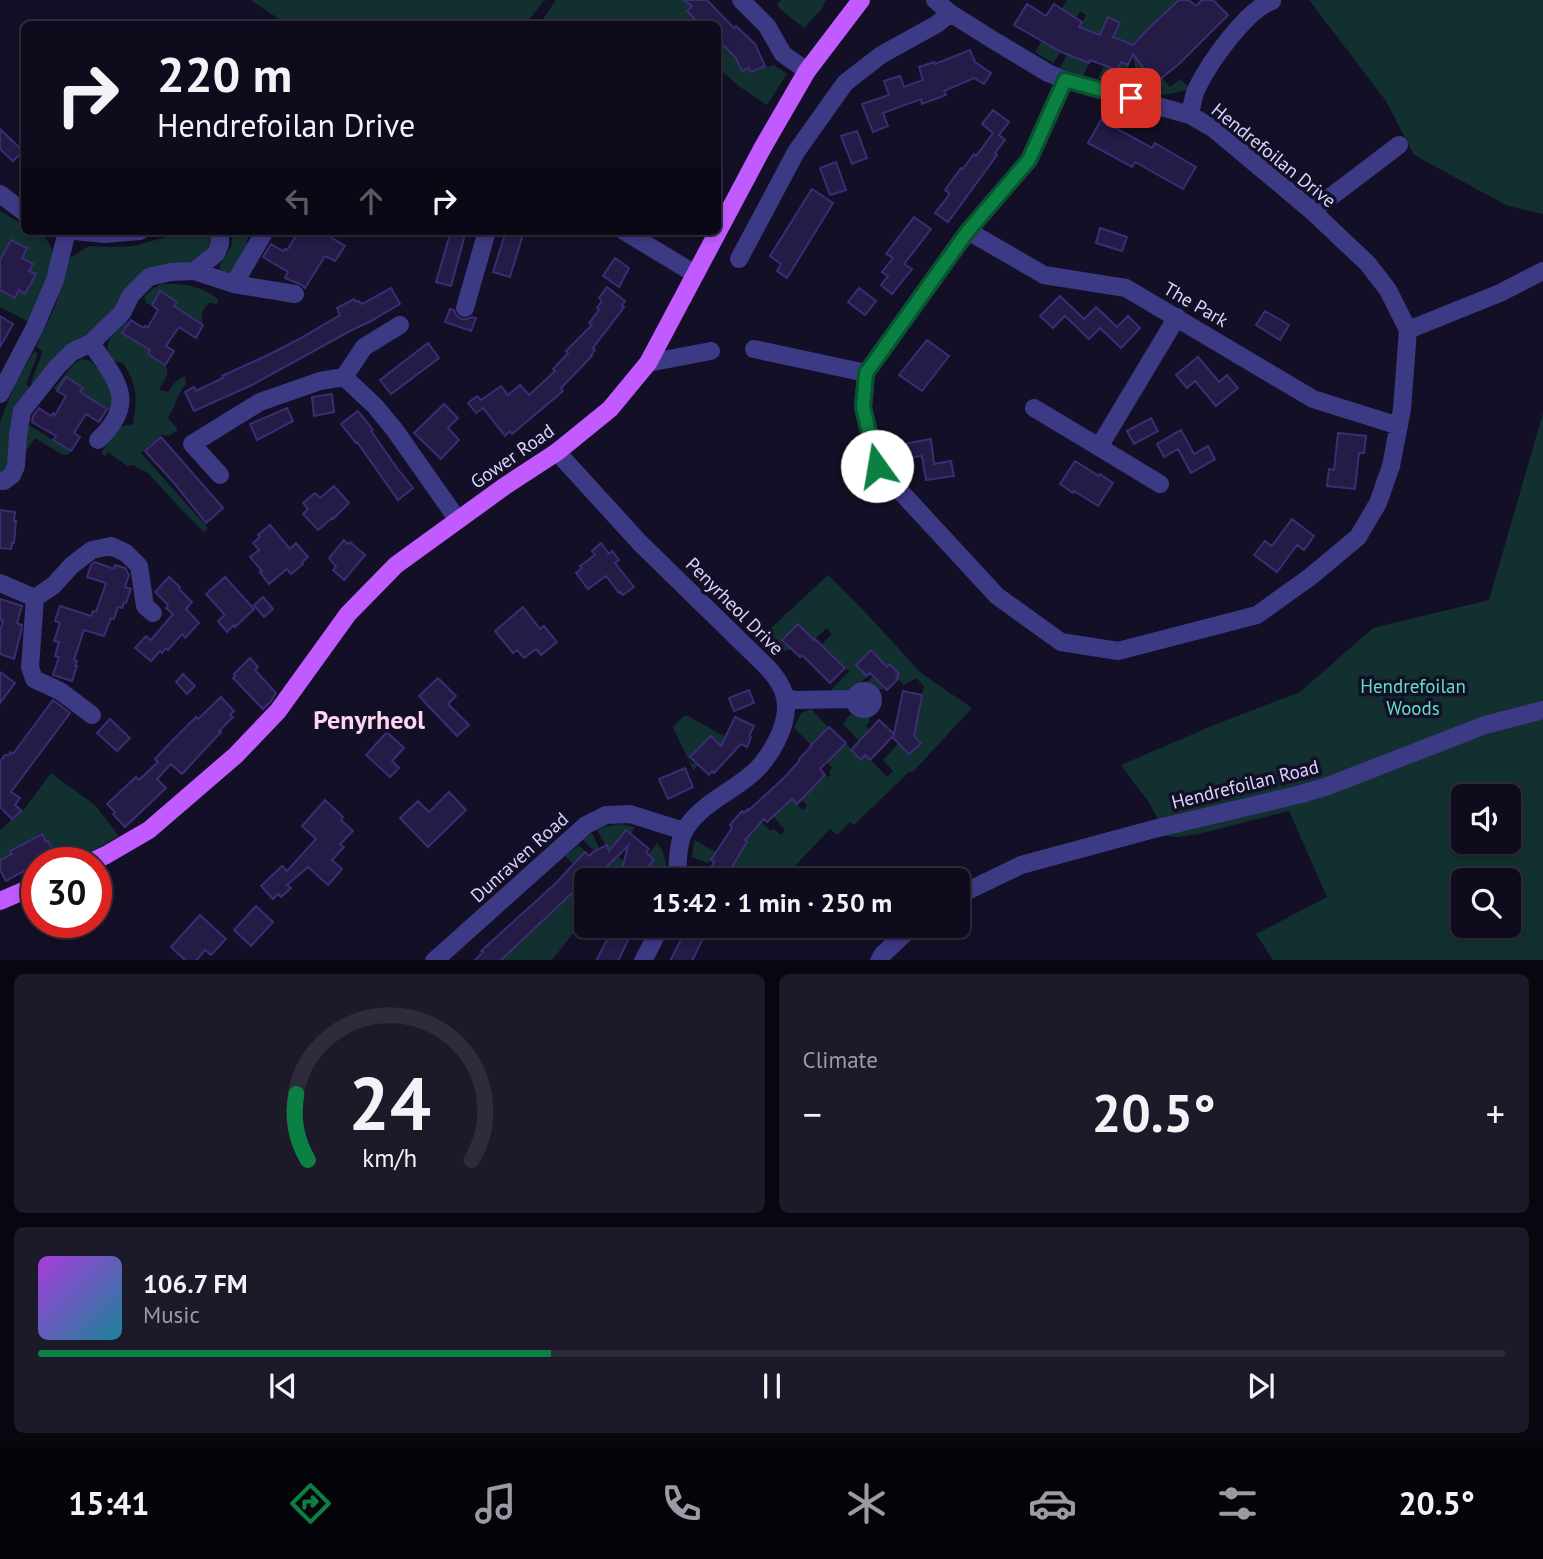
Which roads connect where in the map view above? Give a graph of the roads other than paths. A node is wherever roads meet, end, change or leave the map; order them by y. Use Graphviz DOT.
graph roads {
  1 [pos="741,0"];
  2 [pos="861,0"];
  3 [pos="935,0"];
  4 [pos="1272,1"];
  5 [pos="950,13"];
  6 [pos="807,71"];
  7 [pos="1065,80"];
  8 [pos="1190,115"];
  9 [pos="1399,145"];
  10 [pos="0,194"];
  11 [pos="21,210"];
  12 [pos="1312,211"];
  13 [pos="721,225"];
  14 [pos="968,231"];
  15 [pos="65,235"];
  16 [pos="220,235"];
  17 [pos="263,235"];
  18 [pos="486,235"];
  19 [pos="631,235"];
  20 [pos="716,235"];
  21 [pos="739,259"];
  22 [pos="194,271"];
  23 [pos="1543,271"];
  24 [pos="695,274"];
  25 [pos="234,284"];
  26 [pos="295,294"];
  27 [pos="465,308"];
  28 [pos="1177,317"];
  29 [pos="400,325"];
  30 [pos="1408,330"];
  31 [pos="91,342"];
  32 [pos="754,349"];
  33 [pos="711,351"];
  34 [pos="648,363"];
  35 [pos="866,373"];
  36 [pos="344,377"];
  37 [pos="0,394"];
  38 [pos="1034,408"];
  39 [pos="1399,426"];
  40 [pos="97,440"];
  41 [pos="1099,447"];
  42 [pos="557,452"];
  43 [pos="220,475"];
  44 [pos="0,481"];
  45 [pos="1160,484"];
  46 [pos="458,520"];
  47 [pos="0,583"];
  48 [pos="35,598"];
  49 [pos="153,613"];
  50 [pos="785,697"];
  51 [pos="855,699"];
  52 [pos="1543,710"];
  53 [pos="92,715"];
  54 [pos="684,831"];
  55 [pos="112,852"];
  56 [pos="678,868"];
  57 [pos="970,890"];
  58 [pos="21,892"];
  59 [pos="0,901"];
  60 [pos="655,938"];
  61 [pos="900,938"];
  62 [pos="435,960"];
  63 [pos="644,960"];
  64 [pos="880,960"];
  1 -- 6 [label="street"];
  2 -- 6 [label="main road, Gower Road"];
  3 -- 5 [label="street, Hendrefoilan Drive"];
  4 -- 8 [label="street"];
  5 -- 7 [label="street, Hendrefoilan Drive"];
  5 -- 21 [label="street"];
  6 -- 13 [label="main road, Gower Road"];
  7 -- 8 [label="street, Hendrefoilan Drive"];
  7 -- 14 [label="street"];
  8 -- 12 [label="street, Hendrefoilan Drive"];
  9 -- 12 [label="street"];
  10 -- 11 [label="street"];
  12 -- 30 [label="street, Hendrefoilan Drive"];
  14 -- 28 [label="street, The Park"];
  14 -- 35 [label="street"];
  15 -- 37 [label="street"];
  16 -- 22 [label="street"];
  17 -- 25 [label="street"];
  18 -- 27 [label="street"];
  19 -- 24 [label="street"];
  20 -- 24 [label="main road, Gower Road"];
  22 -- 25 [label="street"];
  22 -- 31 [label="street"];
  23 -- 30 [label="street"];
  24 -- 34 [label="main road, Gower Road"];
  25 -- 26 [label="street"];
  28 -- 39 [label="street, The Park"];
  28 -- 41 [label="street"];
  29 -- 36 [label="street"];
  30 -- 39 [label="street"];
  31 -- 40 [label="street"];
  31 -- 44 [label="street"];
  32 -- 35 [label="street"];
  33 -- 34 [label="street"];
  34 -- 42 [label="main road, Gower Road"];
  35 -- 39 [label="street"];
  36 -- 43 [label="street"];
  36 -- 46 [label="street"];
  38 -- 41 [label="street"];
  41 -- 45 [label="street"];
  42 -- 46 [label="main road, Gower Road"];
  42 -- 50 [label="street, Penyrheol Drive"];
  46 -- 55 [label="main road, Gower Road"];
  47 -- 48 [label="street"];
  48 -- 49 [label="street"];
  48 -- 53 [label="street"];
  50 -- 51 [label="street"];
  50 -- 54 [label="street"];
  52 -- 57 [label="street, Hendrefoilan Road"];
  54 -- 56 [label="street"];
  54 -- 62 [label="street, Dunraven Road"];
  58 -- 59 [label="main road"];
  60 -- 63 [label="street"];
  61 -- 64 [label="street"];
}
